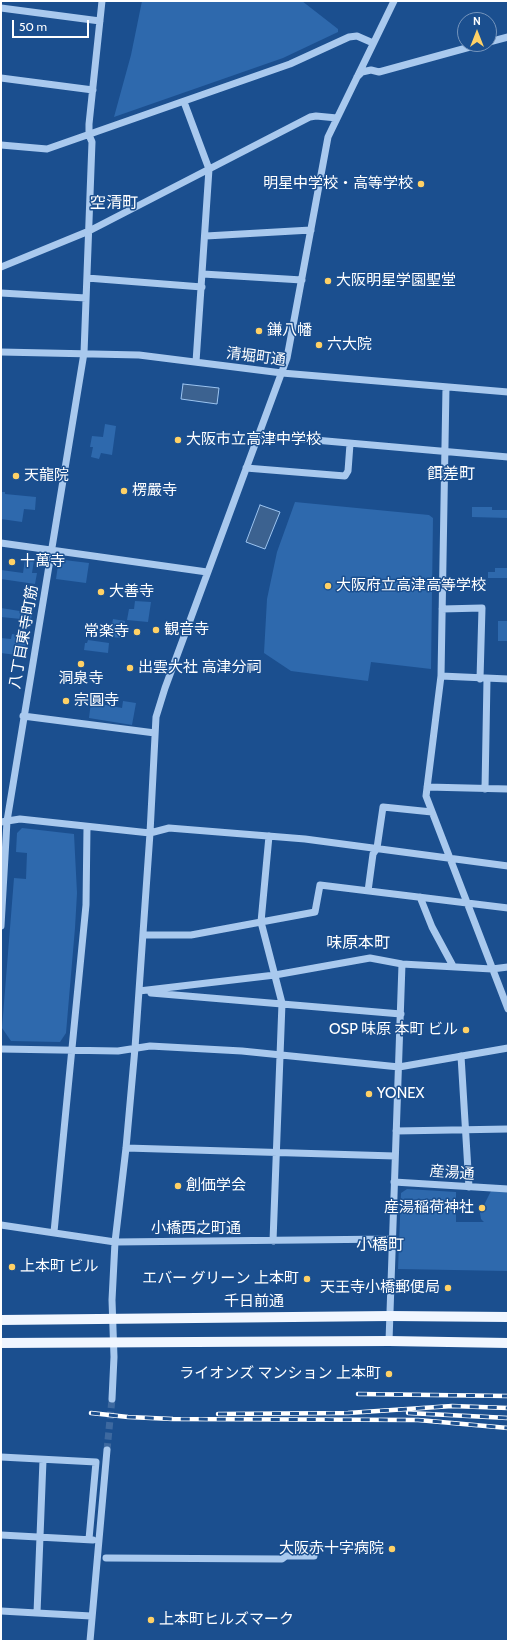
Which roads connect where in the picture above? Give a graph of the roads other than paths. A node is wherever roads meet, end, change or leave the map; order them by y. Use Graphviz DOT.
graph roads {
  1 [pos="102,1"];
  2 [pos="394,1"];
  3 [pos="1,8"];
  4 [pos="100,21"];
  5 [pos="508,37"];
  6 [pos="497,40"];
  7 [pos="373,43"];
  8 [pos="457,51"];
  9 [pos="357,77"];
  10 [pos="1,78"];
  11 [pos="93,90"];
  12 [pos="184,102"];
  13 [pos="337,118"];
  14 [pos="88,135"];
  15 [pos="1,145"];
  16 [pos="209,169"];
  17 [pos="311,230"];
  18 [pos="88,231"];
  19 [pos="206,236"];
  20 [pos="1,267"];
  21 [pos="203,274"];
  22 [pos="87,278"];
  23 [pos="302,280"];
  24 [pos="202,286"];
  25 [pos="1,293"];
  26 [pos="86,298"];
  27 [pos="1,352"];
  28 [pos="84,353"];
  29 [pos="196,362"];
  30 [pos="282,373"];
  31 [pos="446,387"];
  32 [pos="508,392"];
  33 [pos="258,435"];
  34 [pos="350,444"];
  35 [pos="445,451"];
  36 [pos="508,457"];
  37 [pos="246,468"];
  38 [pos="1,543"];
  39 [pos="52,549"];
  40 [pos="207,572"];
  41 [pos="442,609"];
  42 [pos="441,676"];
  43 [pos="484,679"];
  44 [pos="508,679"];
  45 [pos="23,716"];
  46 [pos="155,733"];
  47 [pos="427,787"];
  48 [pos="485,789"];
  49 [pos="508,789"];
  50 [pos="432,812"];
  51 [pos="4,822"];
  52 [pos="86,827"];
  53 [pos="150,833"];
  54 [pos="270,836"];
  55 [pos="377,848"];
  56 [pos="450,858"];
  57 [pos="508,866"];
  58 [pos="368,891"];
  59 [pos="420,897"];
  60 [pos="467,902"];
  61 [pos="508,908"];
  62 [pos="261,922"];
  63 [pos="1,926"];
  64 [pos="143,935"];
  65 [pos="402,964"];
  66 [pos="454,966"];
  67 [pos="508,967"];
  68 [pos="492,969"];
  69 [pos="274,975"];
  70 [pos="139,991"];
  71 [pos="282,1003"];
  72 [pos="508,1008"];
  73 [pos="401,1014"];
  74 [pos="135,1048"];
  75 [pos="508,1048"];
  76 [pos="1,1049"];
  77 [pos="72,1050"];
  78 [pos="279,1055"];
  79 [pos="461,1056"];
  80 [pos="399,1068"];
  81 [pos="508,1129"];
  82 [pos="465,1130"];
  83 [pos="396,1131"];
  84 [pos="126,1148"];
  85 [pos="276,1153"];
  86 [pos="395,1156"];
  87 [pos="394,1182"];
  88 [pos="469,1187"];
  89 [pos="508,1189"];
  90 [pos="1,1225"];
  91 [pos="54,1232"];
  92 [pos="392,1239"];
  93 [pos="273,1241"];
  94 [pos="115,1242"];
  95 [pos="390,1316"];
  96 [pos="508,1317"];
  97 [pos="113,1318"];
  98 [pos="1,1320"];
  99 [pos="389,1341"];
  100 [pos="113,1342"];
  101 [pos="1,1343"];
  102 [pos="508,1343"];
  103 [pos="112,1398"];
  104 [pos="107,1450"];
  105 [pos="1,1457"];
  106 [pos="43,1460"];
  107 [pos="1,1535"];
  108 [pos="39,1537"];
  109 [pos="89,1539"];
  110 [pos="98,1541"];
  111 [pos="314,1556"];
  112 [pos="106,1558"];
  113 [pos="1,1611"];
  114 [pos="37,1613"];
  115 [pos="91,1616"];
  116 [pos="90,1641"];
  1 -- 4 [label="street, 八丁目東寺町筋"];
  2 -- 7 [label="street"];
  3 -- 4 [label="street"];
  4 -- 11 [label="street, 八丁目東寺町筋"];
  5 -- 6 [label="street"];
  7 -- 9 [label="street"];
  7 -- 12 [label="street"];
  8 -- 9 [label="street"];
  9 -- 13 [label="street"];
  10 -- 11 [label="street"];
  11 -- 14 [label="street, 八丁目東寺町筋"];
  12 -- 14 [label="street"];
  12 -- 16 [label="street"];
  13 -- 16 [label="street"];
  13 -- 17 [label="street"];
  14 -- 15 [label="street"];
  14 -- 18 [label="street, 八丁目東寺町筋"];
  16 -- 18 [label="street"];
  16 -- 19 [label="street"];
  17 -- 19 [label="street"];
  17 -- 23 [label="street"];
  18 -- 20 [label="street"];
  18 -- 22 [label="street, 八丁目東寺町筋"];
  19 -- 21 [label="street"];
  21 -- 23 [label="street"];
  21 -- 24 [label="street"];
  22 -- 24 [label="street"];
  22 -- 26 [label="street, 八丁目東寺町筋"];
  23 -- 30 [label="street"];
  24 -- 29 [label="street"];
  25 -- 26 [label="street"];
  26 -- 28 [label="street, 八丁目東寺町筋"];
  27 -- 28 [label="street, 清堀町通"];
  28 -- 29 [label="street, 清堀町通"];
  28 -- 39 [label="street, 八丁目東寺町筋"];
  29 -- 30 [label="street, 清堀町通"];
  30 -- 31 [label="street, 清堀町通"];
  30 -- 33 [label="street"];
  31 -- 32 [label="street, 清堀町通"];
  31 -- 35 [label="street"];
  33 -- 34 [label="street"];
  33 -- 37 [label="street"];
  34 -- 35 [label="street"];
  34 -- 37 [label="street"];
  35 -- 36 [label="street"];
  35 -- 41 [label="street"];
  37 -- 40 [label="street"];
  38 -- 39 [label="street"];
  39 -- 40 [label="street"];
  39 -- 45 [label="street, 八丁目東寺町筋"];
  40 -- 46 [label="street"];
  41 -- 42 [label="street"];
  41 -- 43 [label="street"];
  42 -- 43 [label="street"];
  42 -- 47 [label="street"];
  43 -- 44 [label="street"];
  43 -- 48 [label="street"];
  45 -- 46 [label="street"];
  45 -- 51 [label="street, 八丁目東寺町筋"];
  46 -- 53 [label="street"];
  47 -- 48 [label="street"];
  47 -- 50 [label="street"];
  48 -- 49 [label="street"];
  50 -- 55 [label="street"];
  50 -- 56 [label="street"];
  51 -- 52 [label="street"];
  51 -- 63 [label="street, 八丁目東寺町筋"];
  52 -- 53 [label="street"];
  52 -- 77 [label="street"];
  53 -- 54 [label="street"];
  53 -- 64 [label="street"];
  54 -- 55 [label="street"];
  54 -- 62 [label="street"];
  55 -- 56 [label="street"];
  55 -- 58 [label="street"];
  56 -- 57 [label="street"];
  56 -- 60 [label="street"];
  58 -- 59 [label="street"];
  58 -- 62 [label="street"];
  59 -- 60 [label="street"];
  59 -- 66 [label="street"];
  60 -- 61 [label="street"];
  60 -- 68 [label="street"];
  62 -- 64 [label="street"];
  62 -- 69 [label="street"];
  64 -- 70 [label="street"];
  65 -- 66 [label="street"];
  65 -- 69 [label="street"];
  65 -- 73 [label="street"];
  66 -- 68 [label="street"];
  67 -- 68 [label="street"];
  68 -- 72 [label="street"];
  69 -- 70 [label="street"];
  69 -- 71 [label="street"];
  70 -- 71 [label="street"];
  70 -- 74 [label="street"];
  71 -- 73 [label="street"];
  71 -- 78 [label="street"];
  73 -- 80 [label="street"];
  74 -- 77 [label="street"];
  74 -- 78 [label="street"];
  74 -- 84 [label="street"];
  75 -- 79 [label="street"];
  76 -- 77 [label="street"];
  77 -- 91 [label="street"];
  78 -- 80 [label="street"];
  78 -- 85 [label="street"];
  79 -- 80 [label="street"];
  79 -- 82 [label="street"];
  80 -- 83 [label="street"];
  81 -- 82 [label="street"];
  82 -- 83 [label="street"];
  82 -- 88 [label="street"];
  83 -- 86 [label="street"];
  84 -- 85 [label="street"];
  84 -- 94 [label="street"];
  85 -- 86 [label="street"];
  85 -- 93 [label="street"];
  86 -- 87 [label="street"];
  87 -- 88 [label="street, 産湯通"];
  87 -- 92 [label="street"];
  88 -- 89 [label="street, 産湯通"];
  90 -- 91 [label="street, 小橋西之町通"];
  91 -- 94 [label="street, 小橋西之町通"];
  92 -- 93 [label="street, 小橋西之町通"];
  92 -- 95 [label="street"];
  93 -- 94 [label="street, 小橋西之町通"];
  94 -- 97 [label="street"];
  95 -- 96 [label="main road, 千日前通"];
  95 -- 97 [label="main road, 千日前通"];
  95 -- 99 [label="street"];
  97 -- 98 [label="main road, 千日前通"];
  97 -- 100 [label="street"];
  99 -- 100 [label="main road"];
  99 -- 102 [label="main road"];
  100 -- 101 [label="main road"];
  100 -- 103 [label="street"];
  104 -- 110 [label="street"];
  105 -- 106 [label="street"];
  106 -- 108 [label="street"];
  106 -- 109 [label="street"];
  107 -- 108 [label="street"];
  108 -- 109 [label="street"];
  108 -- 114 [label="street"];
  109 -- 110 [label="street"];
  110 -- 115 [label="street"];
  111 -- 112 [label="street"];
  113 -- 114 [label="street"];
  114 -- 115 [label="street"];
  115 -- 116 [label="street"];
}
